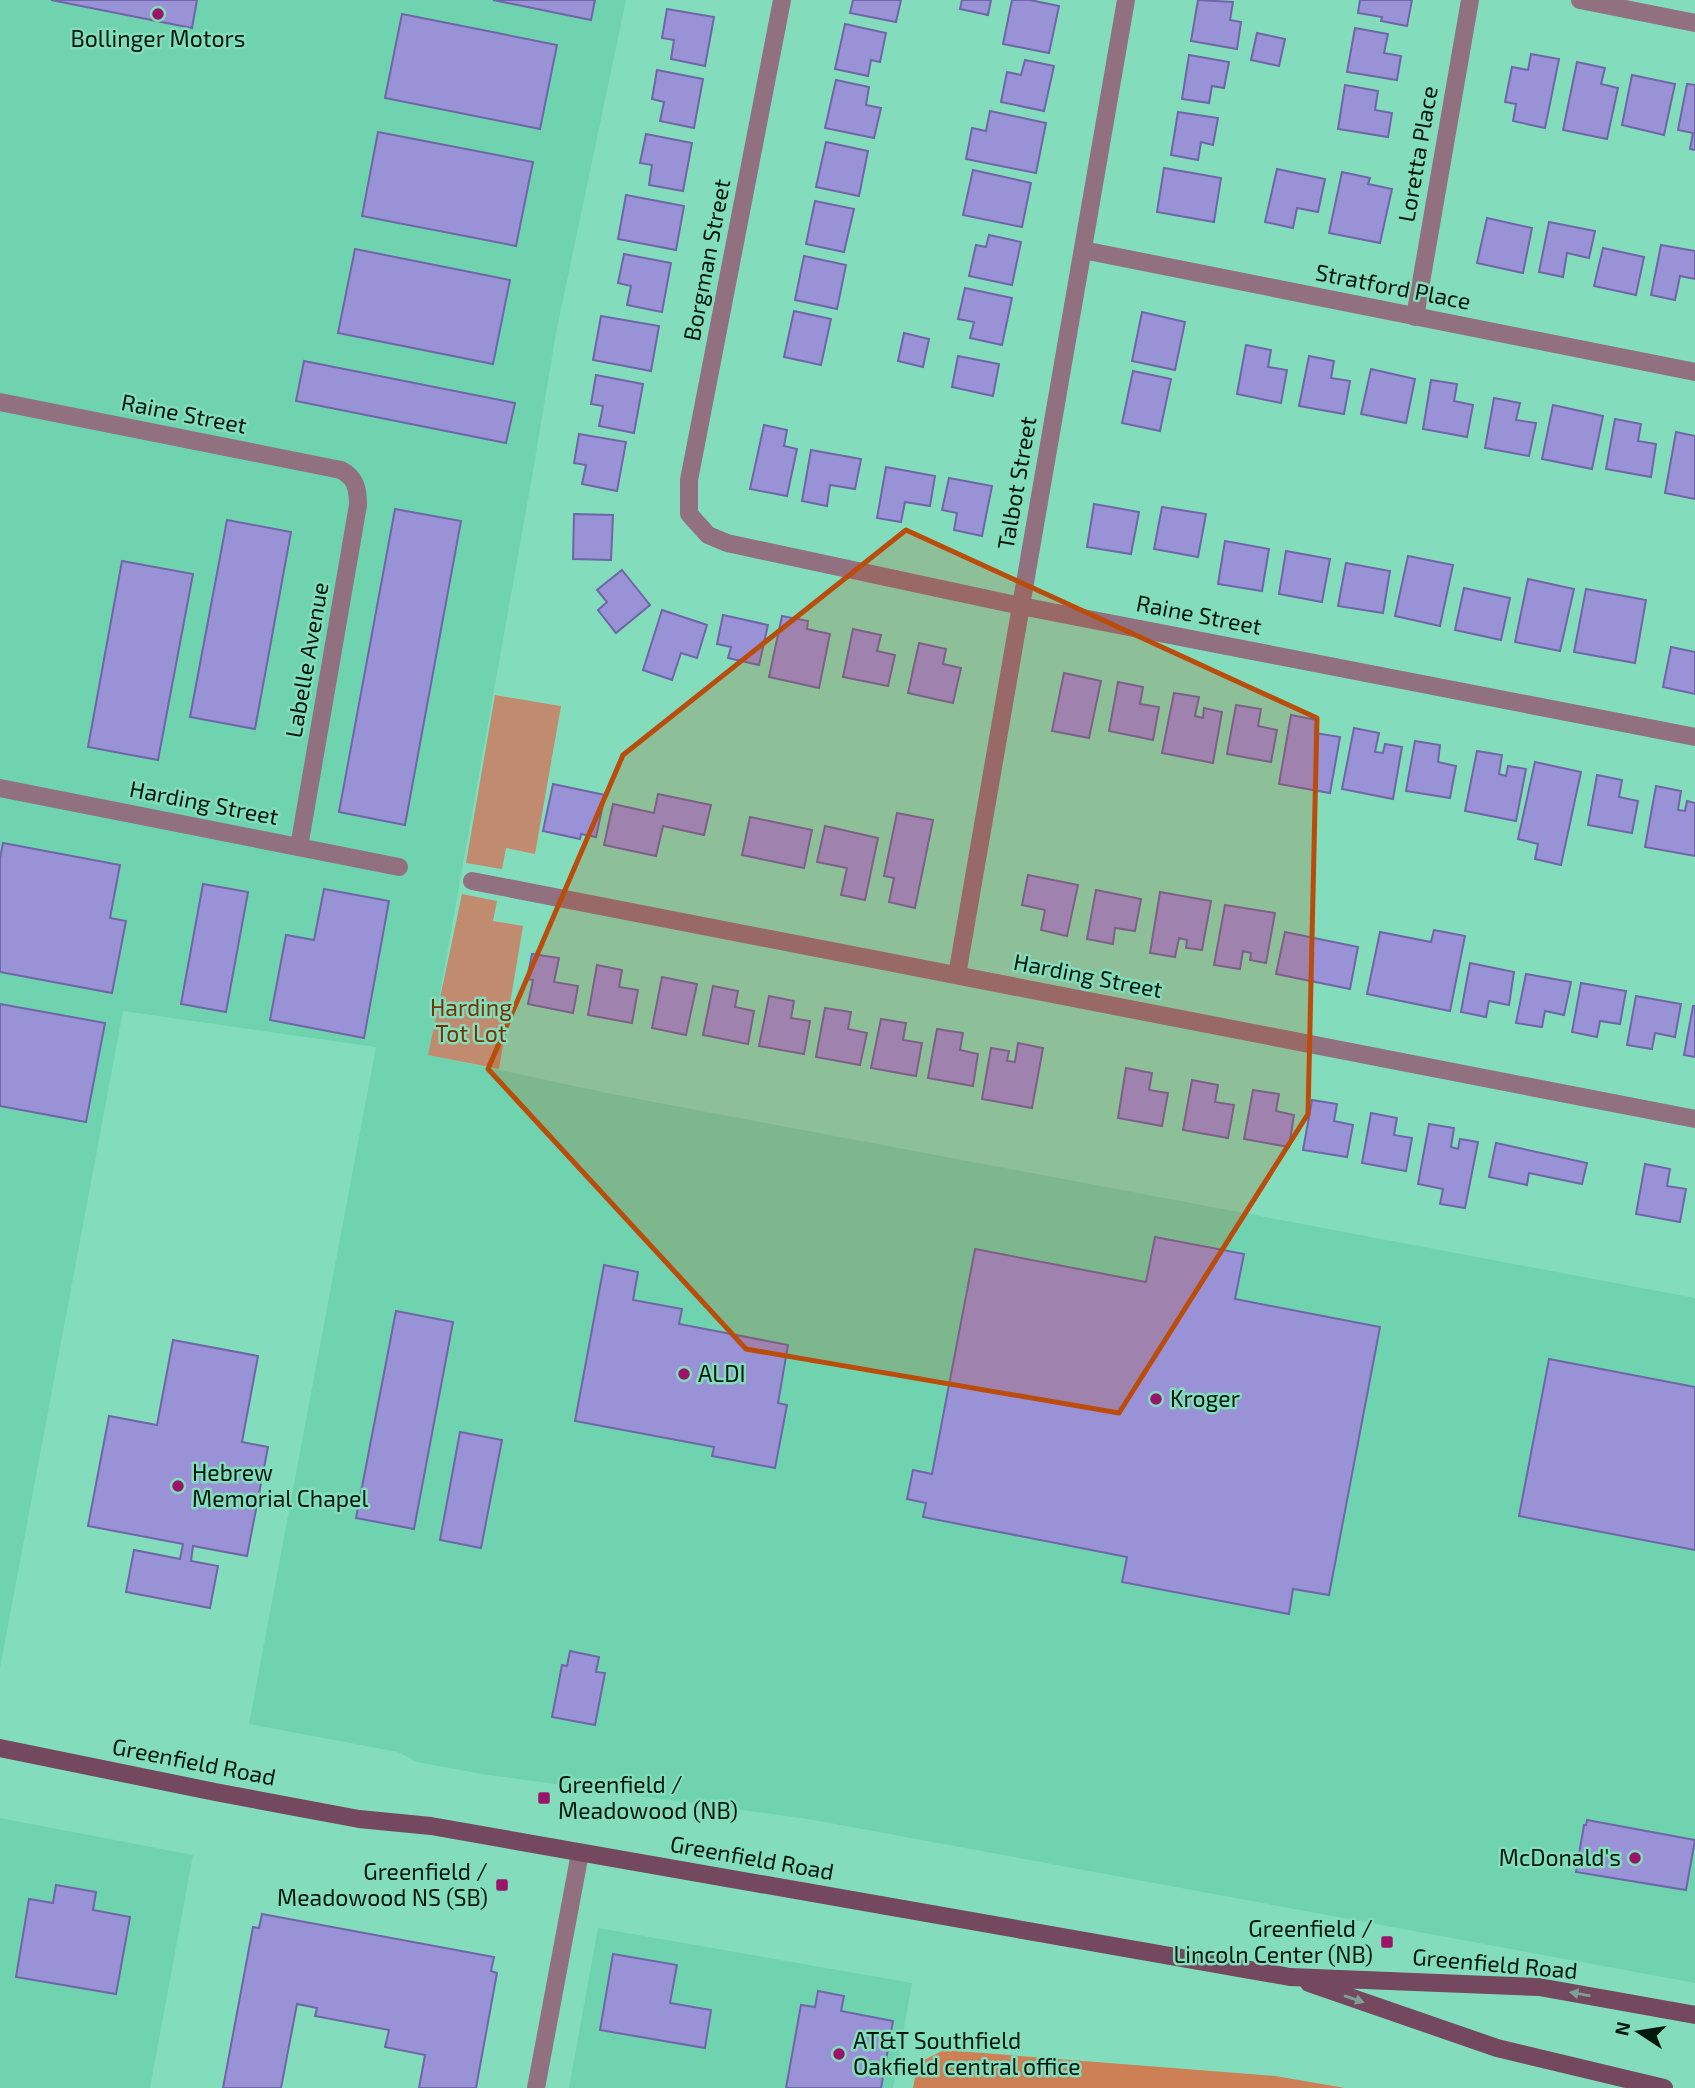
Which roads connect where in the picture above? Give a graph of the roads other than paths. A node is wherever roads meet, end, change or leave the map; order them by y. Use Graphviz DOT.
graph roads {
  1 [pos="782,0"];
  2 [pos="1126,0"];
  3 [pos="1470,0"];
  4 [pos="1580,0"];
  5 [pos="1695,23"];
  6 [pos="1083,250"];
  7 [pos="1415,317"];
  8 [pos="1695,372"];
  9 [pos="0,402"];
  10 [pos="355,481"];
  11 [pos="699,525"];
  12 [pos="1021,606"];
  13 [pos="1695,737"];
  14 [pos="0,788"];
  15 [pos="299,847"];
  16 [pos="399,867"];
  17 [pos="472,881"];
  18 [pos="957,975"];
  19 [pos="1695,1119"];
  20 [pos="0,1748"];
  21 [pos="580,1853"];
  22 [pos="1290,1977"];
  23 [pos="1695,2015"];
  24 [pos="536,2088"];
  25 [pos="1664,2088"];
  1 -- 11 [label="street, Borgman Street"];
  2 -- 6 [label="street, Talbot Street"];
  3 -- 7 [label="street, Loretta Place"];
  4 -- 5 [label="street"];
  6 -- 7 [label="street, Stratford Place"];
  6 -- 12 [label="street, Talbot Street"];
  7 -- 8 [label="street, Stratford Place"];
  9 -- 10 [label="street, Raine Street"];
  10 -- 15 [label="street, Labelle Avenue"];
  11 -- 12 [label="street, Raine Street"];
  12 -- 13 [label="street, Raine Street"];
  12 -- 18 [label="street, Talbot Street"];
  14 -- 15 [label="street, Harding Street"];
  15 -- 16 [label="street, Harding Street"];
  17 -- 18 [label="street, Harding Street"];
  18 -- 19 [label="street, Harding Street"];
  20 -- 21 [label="main road, Greenfield Road"];
  21 -- 22 [label="main road, Greenfield Road"];
  21 -- 24 [label="street"];
  23 -- 22 [label="main road, Greenfield Road, one-way"];
  22 -- 25 [label="main road, Greenfield Road, one-way"];
}
